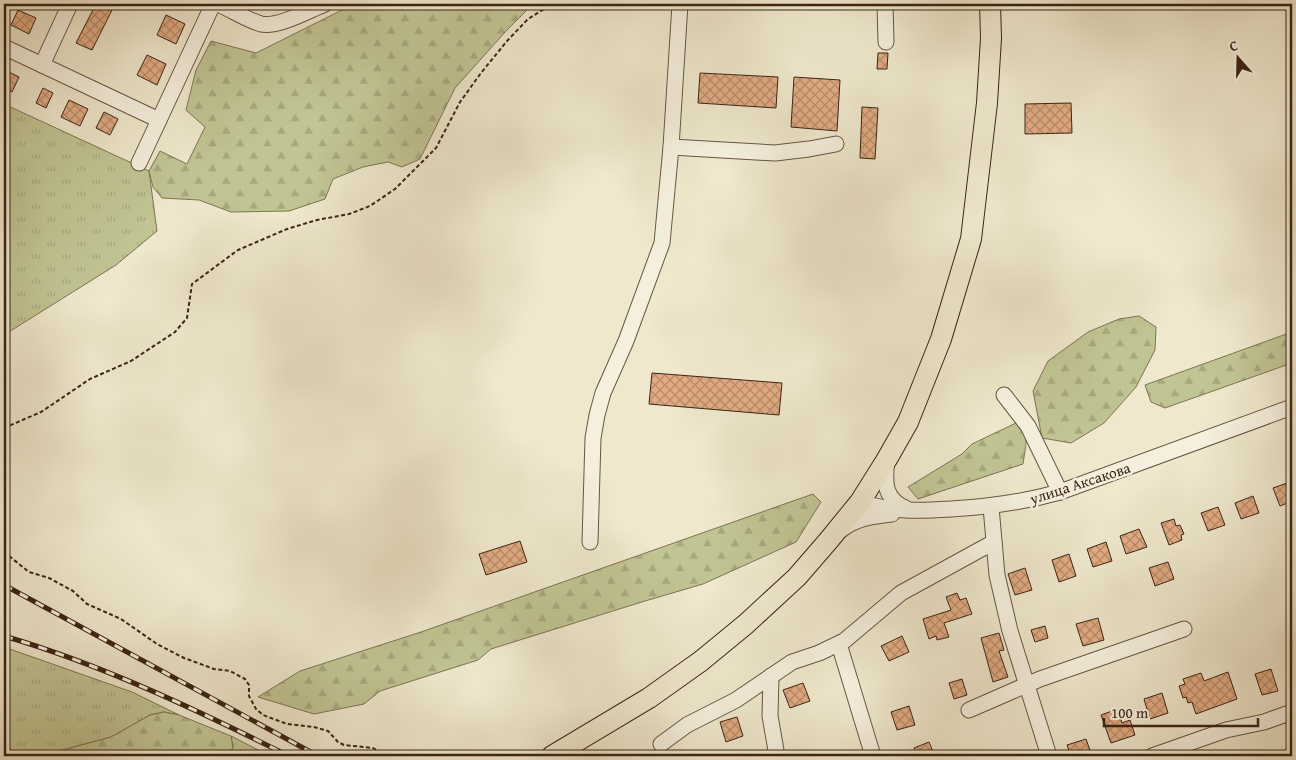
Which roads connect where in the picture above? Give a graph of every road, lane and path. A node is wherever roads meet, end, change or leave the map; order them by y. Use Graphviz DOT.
graph roads {
  1 [pos="70,4"];
  2 [pos="213,4"];
  3 [pos="218,4"];
  4 [pos="325,4"];
  5 [pos="552,4"];
  6 [pos="680,4"];
  7 [pos="885,4"];
  8 [pos="990,4"];
  9 [pos="886,42"];
  10 [pos="4,47"];
  11 [pos="42,65"];
  12 [pos="159,120"];
  13 [pos="836,144"];
  14 [pos="671,148"];
  15 [pos="139,163"];
  16 [pos="1004,395"];
  17 [pos="1292,408"];
  18 [pos="4,428"];
  19 [pos="887,459"];
  20 [pos="1060,492"];
  21 [pos="860,502"];
  22 [pos="991,507"];
  23 [pos="913,512"];
  24 [pos="829,540"];
  25 [pos="590,542"];
  26 [pos="994,542"];
  27 [pos="4,552"];
  28 [pos="1184,629"];
  29 [pos="839,644"];
  30 [pos="771,676"];
  31 [pos="1027,684"];
  32 [pos="969,710"];
  33 [pos="1292,712"];
  34 [pos="661,744"];
  35 [pos="387,756"];
  36 [pos="552,756"];
  37 [pos="777,756"];
  38 [pos="873,756"];
  39 [pos="1049,756"];
  40 [pos="1152,756"];
  1 -- 11 [label="street"];
  2 -- 12 [label="street"];
  3 -- 4 [label="street"];
  5 -- 18 [label="path"];
  6 -- 14 [label="street"];
  7 -- 9 [label="street"];
  8 -- 19 [label="main road"];
  10 -- 11 [label="street"];
  11 -- 12 [label="street"];
  12 -- 15 [label="street"];
  13 -- 14 [label="street"];
  14 -- 25 [label="street"];
  16 -- 20 [label="street"];
  17 -- 20 [label="street, улица Аксакова"];
  19 -- 21 [label="main road"];
  19 -- 23 [label="street"];
  20 -- 22 [label="street, улица Аксакова"];
  21 -- 23 [label="street, улица Аксакова"];
  21 -- 24 [label="main road"];
  22 -- 23 [label="street, улица Аксакова"];
  22 -- 26 [label="street"];
  23 -- 24 [label="street"];
  24 -- 36 [label="main road"];
  26 -- 29 [label="street"];
  26 -- 31 [label="street"];
  27 -- 35 [label="path"];
  28 -- 31 [label="street"];
  29 -- 30 [label="street"];
  29 -- 38 [label="street"];
  30 -- 34 [label="street"];
  30 -- 37 [label="street"];
  31 -- 32 [label="street"];
  31 -- 39 [label="street"];
  33 -- 40 [label="street"];
}
